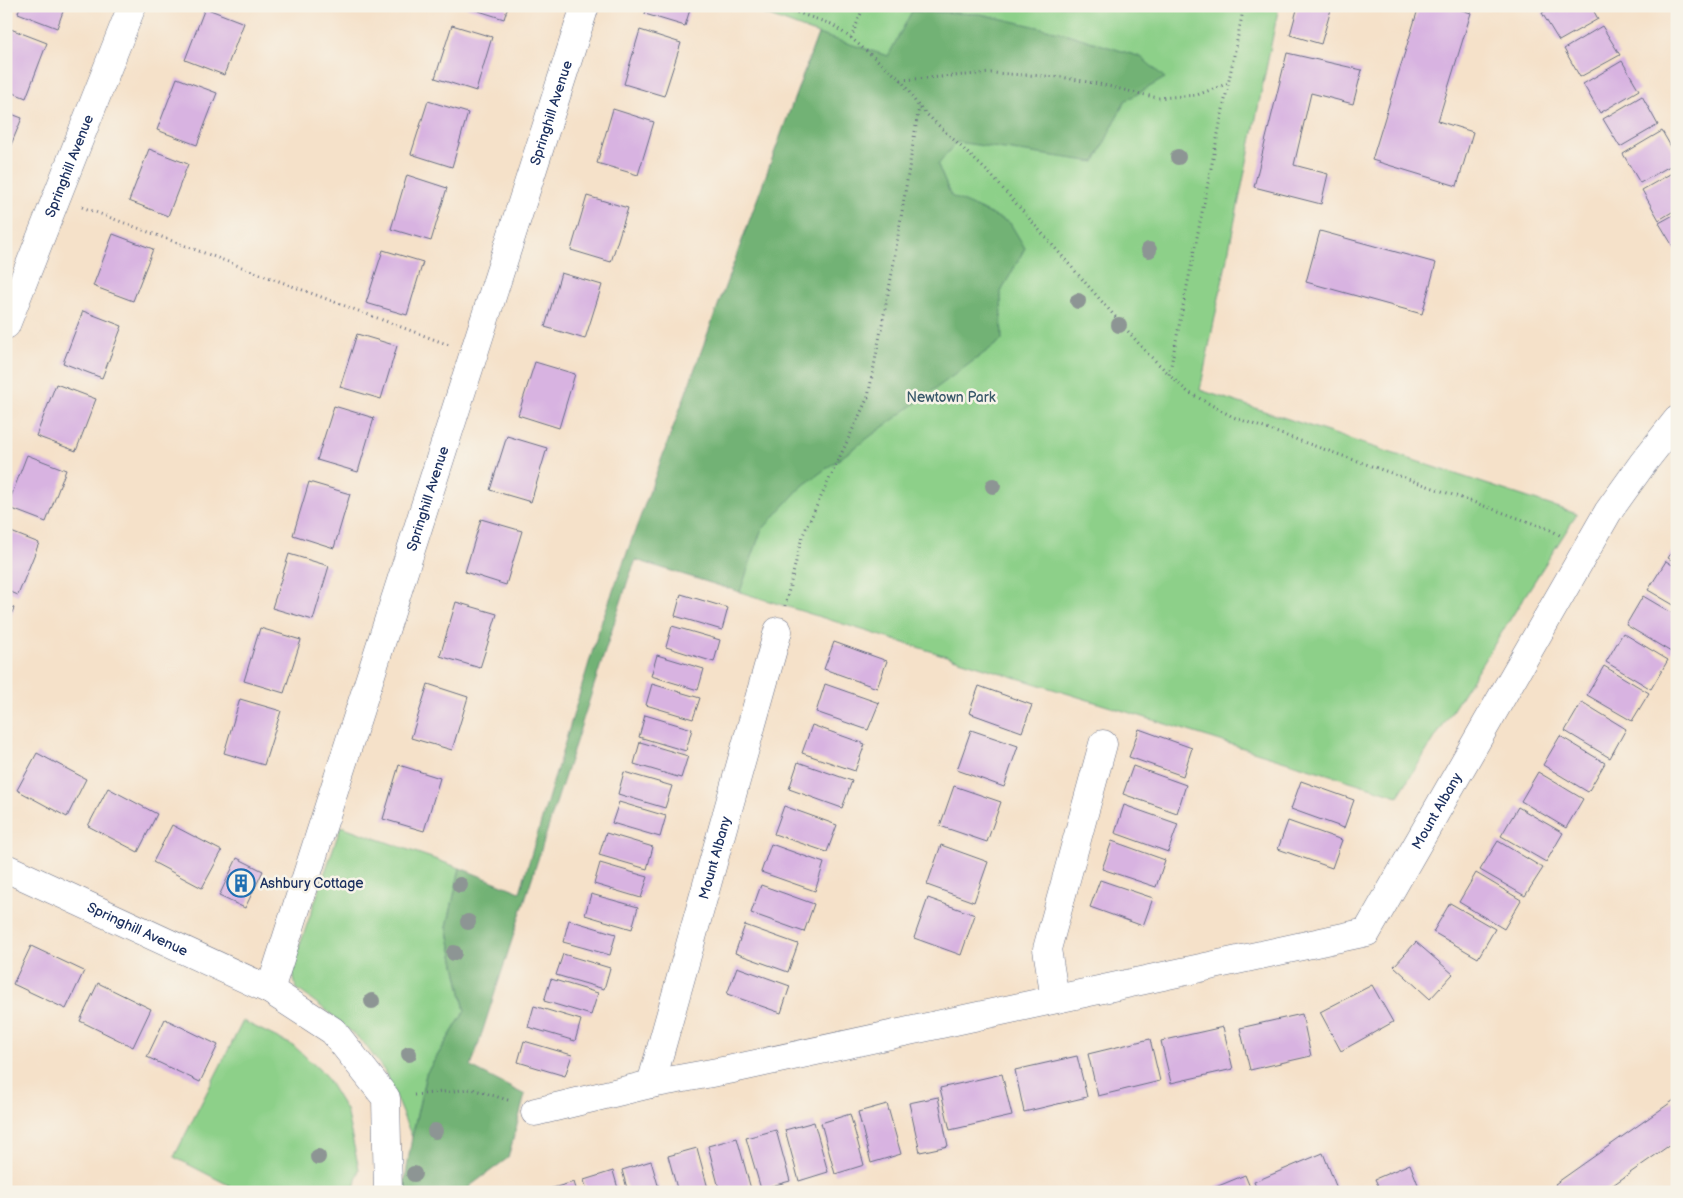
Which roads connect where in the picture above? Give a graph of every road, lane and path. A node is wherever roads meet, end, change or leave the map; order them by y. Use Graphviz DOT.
graph roads {
  1 [pos="132,6"];
  2 [pos="584,6"];
  3 [pos="778,6"];
  4 [pos="864,6"];
  5 [pos="1244,6"];
  6 [pos="851,38"];
  7 [pos="901,80"];
  8 [pos="1229,83"];
  9 [pos="919,107"];
  10 [pos="56,197"];
  11 [pos="6,325"];
  12 [pos="473,354"];
  13 [pos="1169,375"];
  14 [pos="1677,420"];
  15 [pos="1585,551"];
  16 [pos="781,619"];
  17 [pos="1103,744"];
  18 [pos="6,868"];
  19 [pos="270,990"];
  20 [pos="1055,999"];
  21 [pos="651,1084"];
  22 [pos="386,1098"];
  23 [pos="535,1112"];
  24 [pos="388,1192"];
  1 -- 10 [label="street, Springhill Avenue"];
  2 -- 12 [label="street, Springhill Avenue"];
  3 -- 6 [label="path"];
  4 -- 6 [label="path"];
  5 -- 8 [label="path"];
  6 -- 7 [label="path"];
  7 -- 8 [label="path"];
  7 -- 9 [label="path"];
  8 -- 13 [label="path"];
  9 -- 13 [label="path"];
  9 -- 16 [label="path"];
  10 -- 11 [label="street, Springhill Avenue"];
  10 -- 12 [label="path"];
  12 -- 19 [label="street, Springhill Avenue"];
  13 -- 15 [label="path"];
  14 -- 15 [label="street, Mount Albany"];
  15 -- 20 [label="street, Mount Albany"];
  16 -- 21 [label="street, Mount Albany"];
  17 -- 20 [label="street"];
  18 -- 19 [label="street, Springhill Avenue"];
  19 -- 22 [label="street, Springhill Avenue"];
  20 -- 21 [label="street, Mount Albany"];
  21 -- 23 [label="street, Mount Albany"];
  22 -- 23 [label="path"];
  22 -- 24 [label="street"];
}
